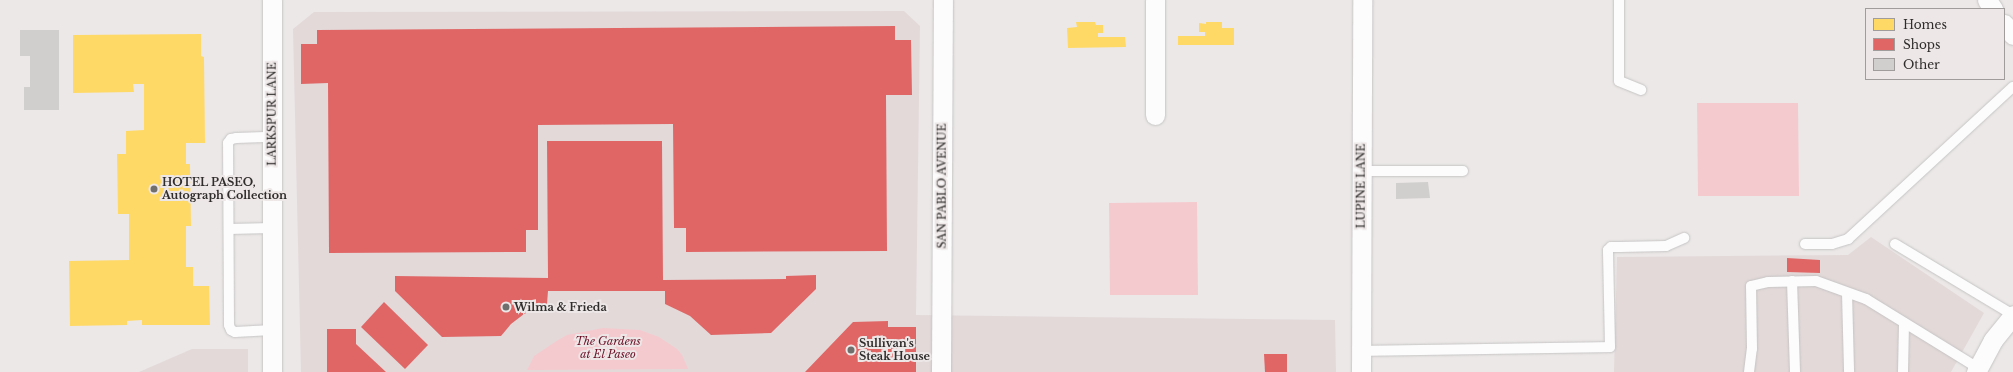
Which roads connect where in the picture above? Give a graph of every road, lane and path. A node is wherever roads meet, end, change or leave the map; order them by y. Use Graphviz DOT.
graph roads {
  1 [pos="272,0"];
  2 [pos="943,0"];
  3 [pos="1155,0"];
  4 [pos="1362,0"];
  5 [pos="1619,0"];
  6 [pos="2005,25"];
  7 [pos="2013,35"];
  8 [pos="2013,87"];
  9 [pos="1641,90"];
  10 [pos="1155,115"];
  11 [pos="272,137"];
  12 [pos="1361,171"];
  13 [pos="1463,172"];
  14 [pos="272,228"];
  15 [pos="229,229"];
  16 [pos="1684,238"];
  17 [pos="1805,244"];
  18 [pos="1895,244"];
  19 [pos="1792,281"];
  20 [pos="1847,292"];
  21 [pos="2012,317"];
  22 [pos="1904,323"];
  23 [pos="272,330"];
  24 [pos="1361,351"];
  25 [pos="1977,370"];
  26 [pos="272,372"];
  27 [pos="942,372"];
  28 [pos="1361,372"];
  29 [pos="1749,372"];
  30 [pos="1795,372"];
  31 [pos="1849,372"];
  32 [pos="1903,372"];
  1 -- 11 [label="street, LARKSPUR LANE"];
  2 -- 27 [label="street, SAN PABLO AVENUE"];
  3 -- 10 [label="street"];
  4 -- 12 [label="street, LUPINE LANE"];
  5 -- 9 [label="lane"];
  6 -- 7 [label="street"];
  8 -- 17 [label="lane"];
  11 -- 14 [label="street, LARKSPUR LANE"];
  11 -- 15 [label="lane"];
  12 -- 13 [label="lane"];
  12 -- 24 [label="street, LUPINE LANE"];
  14 -- 15 [label="lane"];
  14 -- 23 [label="street, LARKSPUR LANE"];
  15 -- 23 [label="lane"];
  16 -- 24 [label="lane"];
  18 -- 21 [label="lane"];
  19 -- 20 [label="lane"];
  19 -- 29 [label="lane"];
  19 -- 30 [label="lane"];
  20 -- 22 [label="lane"];
  20 -- 31 [label="lane"];
  21 -- 25 [label="street"];
  22 -- 25 [label="lane"];
  22 -- 32 [label="lane"];
  23 -- 26 [label="street, LARKSPUR LANE"];
  24 -- 28 [label="street, LUPINE LANE"];
}
